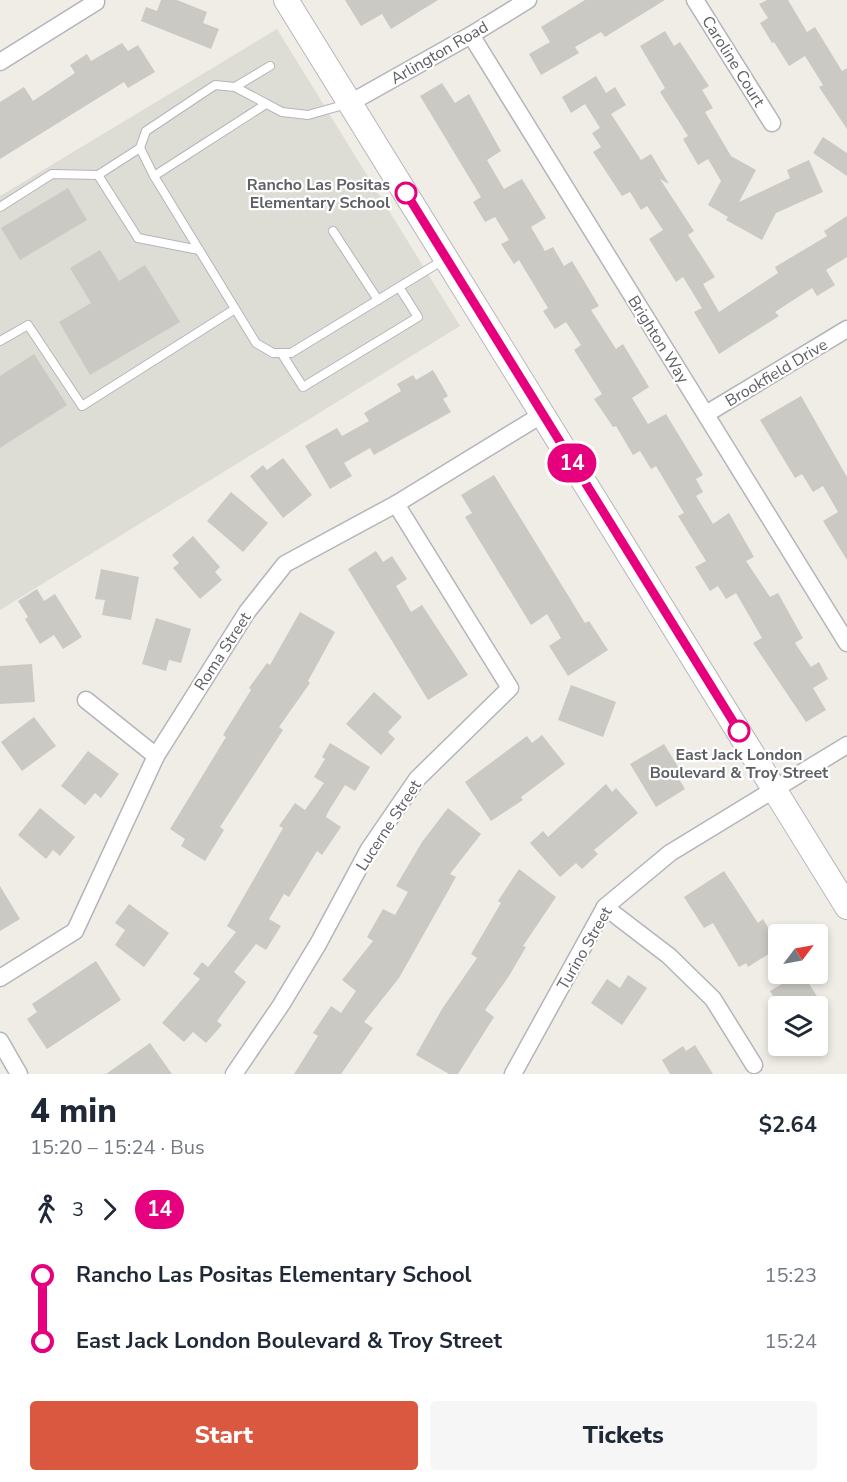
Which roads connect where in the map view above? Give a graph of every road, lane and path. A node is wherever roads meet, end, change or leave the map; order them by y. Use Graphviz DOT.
graph roads {
  1 [pos="286,0"];
  2 [pos="528,0"];
  3 [pos="695,0"];
  4 [pos="95,1"];
  5 [pos="471,35"];
  6 [pos="0,62"];
  7 [pos="270,66"];
  8 [pos="235,87"];
  9 [pos="350,103"];
  10 [pos="266,104"];
  11 [pos="772,123"];
  12 [pos="140,148"];
  13 [pos="98,175"];
  14 [pos="154,176"];
  15 [pos="0,207"];
  16 [pos="333,231"];
  17 [pos="199,250"];
  18 [pos="446,258"];
  19 [pos="399,287"];
  20 [pos="378,300"];
  21 [pos="236,309"];
  22 [pos="847,330"];
  23 [pos="0,341"];
  24 [pos="282,354"];
  25 [pos="543,414"];
  26 [pos="706,414"];
  27 [pos="396,504"];
  28 [pos="847,643"];
  29 [pos="86,700"];
  30 [pos="847,745"];
  31 [pos="156,756"];
  32 [pos="775,790"];
  33 [pos="605,907"];
  34 [pos="847,907"];
  35 [pos="0,978"];
  36 [pos="0,1041"];
  37 [pos="754,1065"];
  38 [pos="19,1074"];
  39 [pos="234,1074"];
  40 [pos="513,1074"];
  1 -- 9 [label="main road"];
  2 -- 5 [label="street, Arlington Road"];
  3 -- 11 [label="street, Caroline Court"];
  4 -- 6 [label="street"];
  5 -- 9 [label="street, Arlington Road"];
  5 -- 26 [label="street, Brighton Way"];
  7 -- 8 [label="lane"];
  8 -- 10 [label="lane"];
  8 -- 12 [label="lane"];
  9 -- 10 [label="lane"];
  9 -- 18 [label="main road"];
  10 -- 14 [label="lane"];
  12 -- 13 [label="lane"];
  12 -- 14 [label="lane"];
  13 -- 15 [label="lane"];
  13 -- 17 [label="lane"];
  14 -- 17 [label="lane"];
  16 -- 20 [label="lane"];
  17 -- 21 [label="lane"];
  18 -- 19 [label="lane"];
  18 -- 25 [label="main road"];
  19 -- 20 [label="lane"];
  19 -- 24 [label="lane"];
  20 -- 24 [label="lane"];
  21 -- 23 [label="lane"];
  21 -- 24 [label="lane"];
  22 -- 26 [label="street, Brookfield Drive"];
  25 -- 27 [label="street, Roma Street"];
  25 -- 32 [label="main road"];
  26 -- 28 [label="street, Brighton Way"];
  27 -- 31 [label="street, Roma Street"];
  27 -- 39 [label="street, Lucerne Street"];
  29 -- 31 [label="street"];
  30 -- 32 [label="street, Turino Street"];
  31 -- 35 [label="street, Roma Street"];
  32 -- 33 [label="street, Turino Street"];
  32 -- 34 [label="main road"];
  33 -- 37 [label="street"];
  33 -- 40 [label="street, Turino Street"];
  36 -- 38 [label="street"];
}
